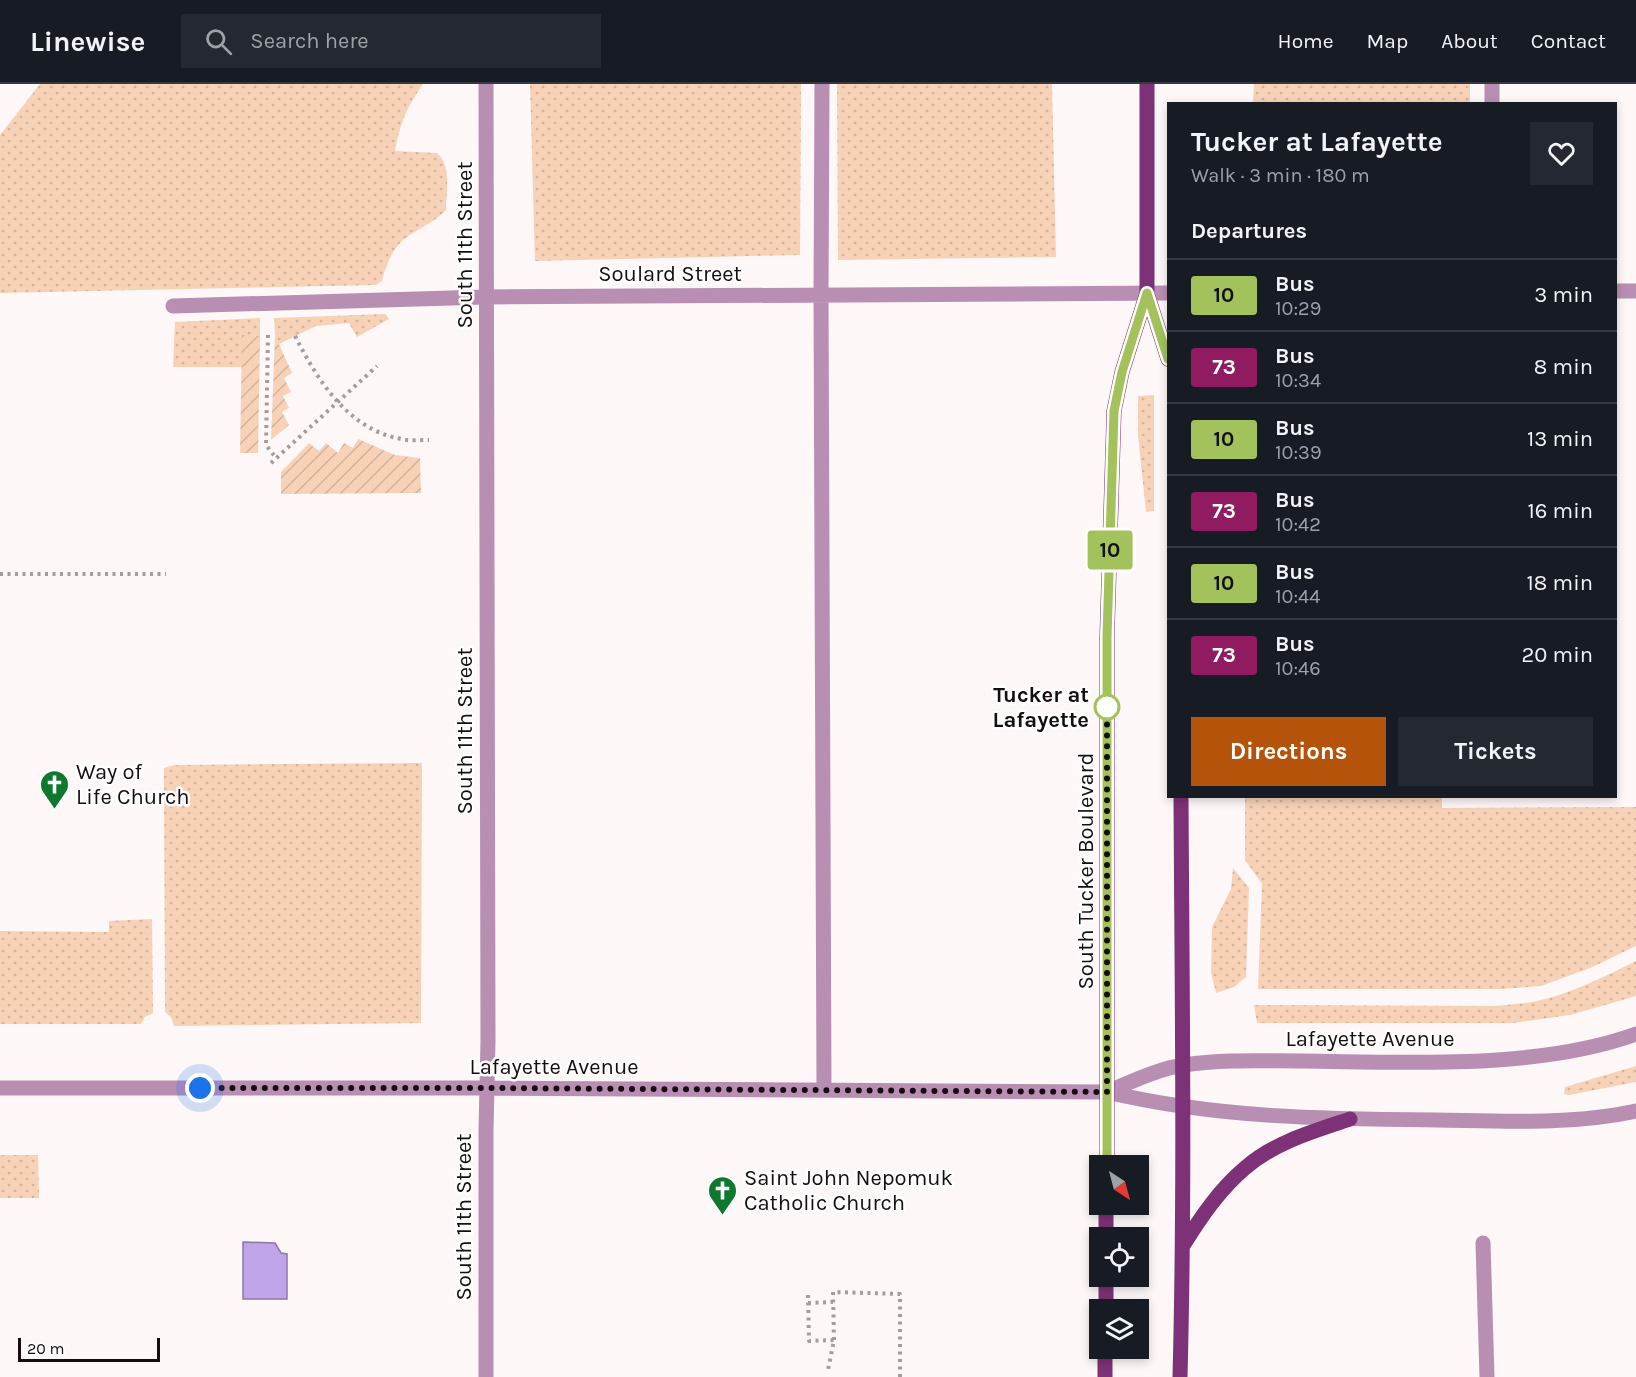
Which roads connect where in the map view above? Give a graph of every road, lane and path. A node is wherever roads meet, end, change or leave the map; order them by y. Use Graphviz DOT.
graph roads {
  1 [pos="486,84"];
  2 [pos="822,84"];
  3 [pos="1147,84"];
  4 [pos="1492,84"];
  5 [pos="1492,102"];
  6 [pos="1617,291"];
  7 [pos="1636,291"];
  8 [pos="1147,293"];
  9 [pos="1167,293"];
  10 [pos="821,295"];
  11 [pos="486,297"];
  12 [pos="268,302"];
  13 [pos="173,306"];
  14 [pos="295,335"];
  15 [pos="1167,356"];
  16 [pos="377,366"];
  17 [pos="338,402"];
  18 [pos="429,440"];
  19 [pos="276,458"];
  20 [pos="272,463"];
  21 [pos="0,574"];
  22 [pos="166,574"];
  23 [pos="1181,798"];
  24 [pos="1636,1034"];
  25 [pos="1182,1065"];
  26 [pos="0,1088"];
  27 [pos="487,1088"];
  28 [pos="824,1090"];
  29 [pos="1107,1092"];
  30 [pos="1184,1108"];
  31 [pos="1636,1111"];
  32 [pos="1350,1119"];
  33 [pos="1107,1155"];
  34 [pos="1184,1244"];
  35 [pos="1483,1244"];
  36 [pos="808,1295"];
  37 [pos="833,1302"];
  38 [pos="808,1303"];
  39 [pos="834,1340"];
  40 [pos="1105,1359"];
  41 [pos="828,1370"];
  42 [pos="486,1377"];
  43 [pos="900,1377"];
  44 [pos="1105,1377"];
  45 [pos="1180,1377"];
  46 [pos="1487,1377"];
  1 -- 11 [label="street, South 11th Street"];
  2 -- 10 [label="street"];
  3 -- 8 [label="main road, South Tucker Boulevard"];
  4 -- 5 [label="street"];
  6 -- 7 [label="street"];
  8 -- 9 [label="street, Soulard Street"];
  8 -- 10 [label="street, Soulard Street"];
  8 -- 15 [label="main road, South Tucker Boulevard"];
  8 -- 29 [label="main road, South Tucker Boulevard"];
  10 -- 11 [label="street, Soulard Street"];
  10 -- 28 [label="street"];
  11 -- 12 [label="street, Soulard Street"];
  11 -- 27 [label="street, South 11th Street"];
  12 -- 13 [label="street, Soulard Street"];
  12 -- 19 [label="path"];
  14 -- 17 [label="path"];
  16 -- 17 [label="path"];
  17 -- 18 [label="path"];
  17 -- 19 [label="path"];
  19 -- 20 [label="path"];
  21 -- 22 [label="path"];
  23 -- 25 [label="main road"];
  24 -- 25 [label="street, Lafayette Avenue"];
  25 -- 29 [label="street, Lafayette Avenue"];
  25 -- 30 [label="main road"];
  26 -- 27 [label="street, Lafayette Avenue"];
  27 -- 28 [label="street, Lafayette Avenue"];
  27 -- 42 [label="street, South 11th Street"];
  28 -- 29 [label="street, Lafayette Avenue"];
  29 -- 30 [label="street, Lafayette Avenue"];
  29 -- 33 [label="main road, South Tucker Boulevard"];
  30 -- 32 [label="street, Lafayette Avenue"];
  30 -- 34 [label="main road"];
  31 -- 32 [label="street, Lafayette Avenue"];
  32 -- 34 [label="main road"];
  34 -- 45 [label="main road"];
  35 -- 46 [label="street"];
  36 -- 38 [label="path"];
  37 -- 38 [label="path"];
  37 -- 39 [label="path"];
  37 -- 43 [label="path"];
  38 -- 39 [label="path"];
  39 -- 41 [label="path"];
  40 -- 44 [label="main road"];
}
